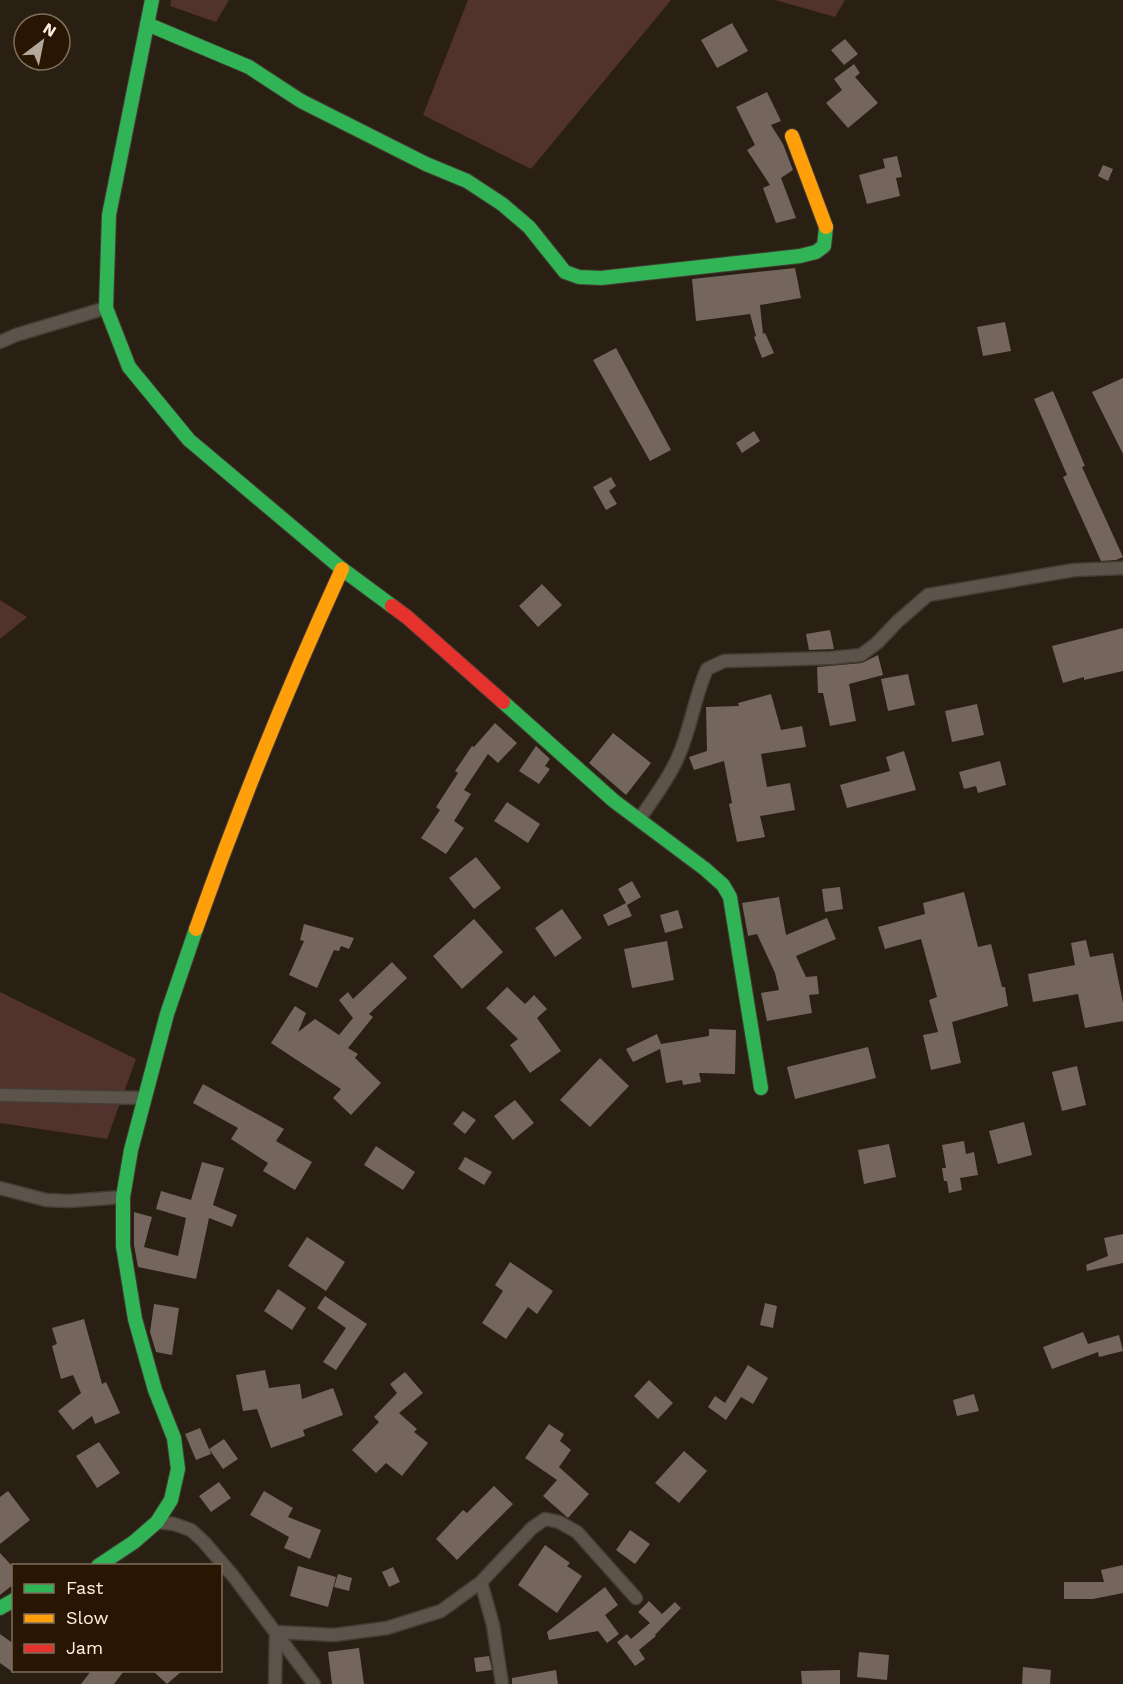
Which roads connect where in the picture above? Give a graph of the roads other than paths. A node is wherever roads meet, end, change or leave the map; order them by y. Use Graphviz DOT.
graph roads {
  1 [pos="152,0"];
  2 [pos="147,24"];
  3 [pos="792,136"];
  4 [pos="106,308"];
  5 [pos="0,342"];
  6 [pos="1123,568"];
  7 [pos="342,569"];
  8 [pos="639,820"];
  9 [pos="761,1088"];
  10 [pos="0,1095"];
  11 [pos="144,1098"];
  12 [pos="0,1188"];
  13 [pos="123,1197"];
  14 [pos="157,1522"];
  15 [pos="101,1564"];
  16 [pos="481,1582"];
  17 [pos="636,1598"];
  18 [pos="276,1632"];
  19 [pos="275,1684"];
  20 [pos="314,1684"];
  21 [pos="502,1684"];
  1 -- 2 [label="street"];
  2 -- 3 [label="street"];
  2 -- 4 [label="street"];
  4 -- 5 [label="street"];
  4 -- 7 [label="street"];
  6 -- 8 [label="street"];
  7 -- 8 [label="street"];
  7 -- 11 [label="street"];
  8 -- 9 [label="street"];
  10 -- 11 [label="street"];
  11 -- 13 [label="street"];
  12 -- 13 [label="street"];
  13 -- 14 [label="street"];
  14 -- 15 [label="street"];
  14 -- 18 [label="street"];
  16 -- 17 [label="street"];
  16 -- 18 [label="street"];
  16 -- 21 [label="street"];
  18 -- 19 [label="street"];
  18 -- 20 [label="street"];
}
